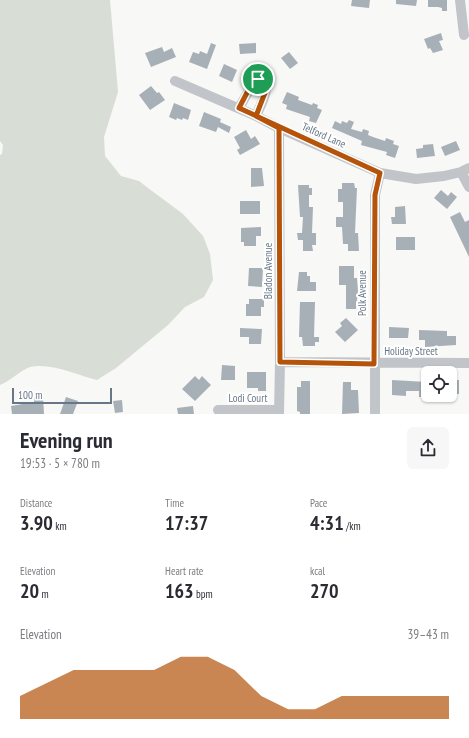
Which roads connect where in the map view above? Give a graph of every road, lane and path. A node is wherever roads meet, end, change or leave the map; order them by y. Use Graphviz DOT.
graph roads {
  1 [pos="460,0"];
  2 [pos="464,35"];
  3 [pos="175,81"];
  4 [pos="239,108"];
  5 [pos="256,116"];
  6 [pos="279,128"];
  7 [pos="465,170"];
  8 [pos="380,173"];
  9 [pos="469,187"];
  10 [pos="280,362"];
  11 [pos="469,363"];
  12 [pos="374,364"];
  13 [pos="218,410"];
  14 [pos="279,412"];
  15 [pos="375,414"];
  1 -- 2 [label="street"];
  3 -- 4 [label="street, Telford Lane"];
  4 -- 5 [label="street, Telford Lane"];
  4 -- 5 [label="street"];
  5 -- 6 [label="street, Telford Lane"];
  6 -- 8 [label="street, Telford Lane"];
  6 -- 10 [label="street, Bladon Avenue"];
  7 -- 8 [label="street, Telford Lane"];
  7 -- 9 [label="street"];
  8 -- 12 [label="street, Polk Avenue"];
  10 -- 12 [label="street, Holiday Street"];
  10 -- 14 [label="street, Bladon Avenue"];
  11 -- 12 [label="street, Holiday Street"];
  12 -- 15 [label="street, Polk Avenue"];
  13 -- 14 [label="street, Lodi Court"];
}
